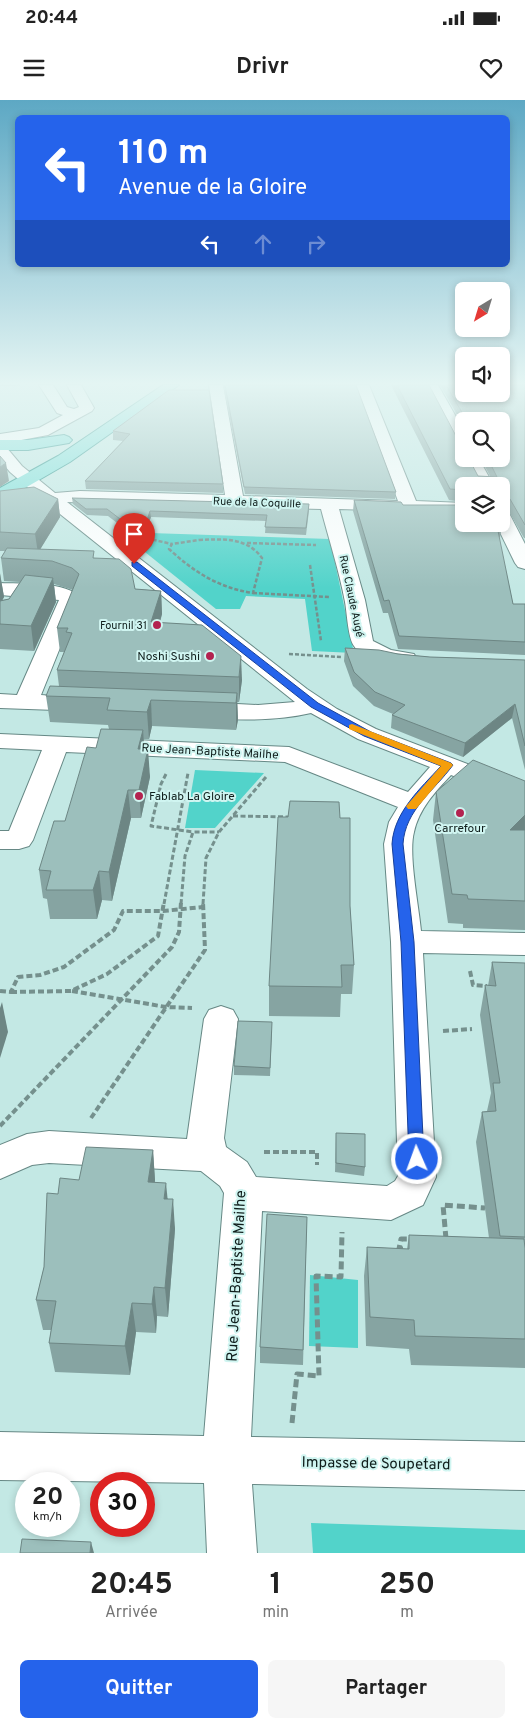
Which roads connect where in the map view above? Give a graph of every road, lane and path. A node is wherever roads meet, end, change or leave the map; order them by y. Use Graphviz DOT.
graph roads {
  1 [pos="3,453"];
  2 [pos="48,453"];
  3 [pos="73,453"];
  4 [pos="227,453"];
  5 [pos="388,453"];
  6 [pos="22,474"];
  7 [pos="0,479"];
  8 [pos="0,495"];
  9 [pos="51,498"];
  10 [pos="235,501"];
  11 [pos="0,502"];
  12 [pos="330,504"];
  13 [pos="409,506"];
  14 [pos="455,508"];
  15 [pos="510,520"];
  16 [pos="134,536"];
  17 [pos="246,543"];
  18 [pos="172,544"];
  19 [pos="341,546"];
  20 [pos="123,555"];
  21 [pos="100,560"];
  22 [pos="525,563"];
  23 [pos="310,565"];
  24 [pos="10,590"];
  25 [pos="253,593"];
  26 [pos="313,596"];
  27 [pos="355,600"];
  28 [pos="8,612"];
  29 [pos="321,641"];
  30 [pos="375,652"];
  31 [pos="283,653"];
  32 [pos="426,660"];
  33 [pos="0,701"];
  34 [pos="26,702"];
  35 [pos="104,705"];
  36 [pos="315,705"];
  37 [pos="173,708"];
  38 [pos="0,741"];
  39 [pos="57,743"];
  40 [pos="182,749"];
  41 [pos="289,755"];
  42 [pos="448,765"];
  43 [pos="525,795"];
  44 [pos="414,804"];
  45 [pos="232,816"];
  46 [pos="298,817"];
  47 [pos="178,831"];
  48 [pos="193,832"];
  49 [pos="219,832"];
  50 [pos="0,840"];
  51 [pos="203,907"];
  52 [pos="181,909"];
  53 [pos="163,911"];
  54 [pos="525,944"];
  55 [pos="408,955"];
  56 [pos="492,986"];
  57 [pos="0,990"];
  58 [pos="71,991"];
  59 [pos="12,992"];
  60 [pos="124,999"];
  61 [pos="166,1007"];
  62 [pos="221,1019"];
  63 [pos="0,1127"];
  64 [pos="79,1148"];
  65 [pos="264,1152"];
  66 [pos="317,1152"];
  67 [pos="211,1156"];
  68 [pos="0,1163"];
  69 [pos="243,1193"];
  70 [pos="342,1200"];
  71 [pos="485,1208"];
  72 [pos="419,1239"];
  73 [pos="437,1239"];
  74 [pos="446,1239"];
  75 [pos="455,1240"];
  76 [pos="408,1249"];
  77 [pos="0,1456"];
  78 [pos="226,1459"];
  79 [pos="288,1461"];
  80 [pos="525,1466"];
  81 [pos="232,1553"];
  1 -- 6 [label="street"];
  2 -- 6 [label="main road"];
  3 -- 6 [label="main road"];
  4 -- 10 [label="street"];
  5 -- 13 [label="street"];
  6 -- 7 [label="main road"];
  6 -- 8 [label="main road"];
  6 -- 9 [label="street"];
  9 -- 10 [label="street, Rue de la Coquille"];
  9 -- 11 [label="main road"];
  9 -- 20 [label="street"];
  10 -- 12 [label="street, Rue de la Coquille"];
  12 -- 13 [label="street, Rue de la Coquille"];
  12 -- 19 [label="street, Rue Claude Augé"];
  13 -- 14 [label="street, Rue de la Coquille"];
  15 -- 22 [label="street"];
  16 -- 18 [label="path"];
  17 -- 18 [label="path"];
  17 -- 19 [label="path"];
  17 -- 25 [label="path"];
  18 -- 25 [label="path"];
  19 -- 27 [label="street, Rue Claude Augé"];
  20 -- 21 [label="street"];
  20 -- 36 [label="street"];
  23 -- 26 [label="path"];
  24 -- 28 [label="street"];
  24 -- 34 [label="street"];
  25 -- 26 [label="path"];
  26 -- 27 [label="path"];
  26 -- 29 [label="path"];
  27 -- 30 [label="street, Rue Claude Augé"];
  30 -- 31 [label="path"];
  30 -- 32 [label="street, Rue Claude Augé"];
  33 -- 34 [label="street"];
  34 -- 35 [label="street"];
  36 -- 37 [label="street"];
  36 -- 42 [label="street"];
  38 -- 39 [label="street, Rue Jean-Baptiste Mailhe"];
  39 -- 40 [label="street, Rue Jean-Baptiste Mailhe"];
  39 -- 50 [label="street"];
  40 -- 41 [label="street, Rue Jean-Baptiste Mailhe"];
  40 -- 47 [label="path"];
  40 -- 47 [label="path"];
  41 -- 44 [label="street, Rue Jean-Baptiste Mailhe"];
  41 -- 45 [label="path"];
  42 -- 43 [label="street"];
  42 -- 44 [label="street"];
  44 -- 55 [label="street"];
  45 -- 46 [label="path"];
  45 -- 49 [label="path"];
  47 -- 48 [label="path"];
  47 -- 53 [label="path"];
  48 -- 49 [label="path"];
  48 -- 52 [label="path"];
  49 -- 51 [label="path"];
  51 -- 52 [label="path"];
  51 -- 61 [label="path"];
  52 -- 53 [label="path"];
  52 -- 60 [label="path"];
  53 -- 58 [label="path"];
  53 -- 59 [label="path"];
  54 -- 55 [label="street"];
  55 -- 56 [label="path"];
  55 -- 70 [label="street"];
  57 -- 59 [label="path"];
  58 -- 59 [label="path"];
  58 -- 60 [label="path"];
  60 -- 61 [label="path"];
  60 -- 63 [label="path"];
  61 -- 62 [label="path"];
  61 -- 64 [label="path"];
  62 -- 67 [label="street"];
  64 -- 67 [label="street"];
  64 -- 68 [label="street"];
  65 -- 66 [label="path"];
  67 -- 69 [label="street, Rue Jean-Baptiste Mailhe"];
  69 -- 70 [label="street"];
  69 -- 78 [label="street, Rue Jean-Baptiste Mailhe"];
  70 -- 79 [label="path"];
  71 -- 74 [label="path"];
  72 -- 76 [label="path"];
  73 -- 74 [label="path"];
  74 -- 75 [label="path"];
  77 -- 78 [label="street, Impasse de Soupetard"];
  78 -- 79 [label="street, Impasse de Soupetard"];
  78 -- 81 [label="street"];
  79 -- 80 [label="street, Impasse de Soupetard"];
}
